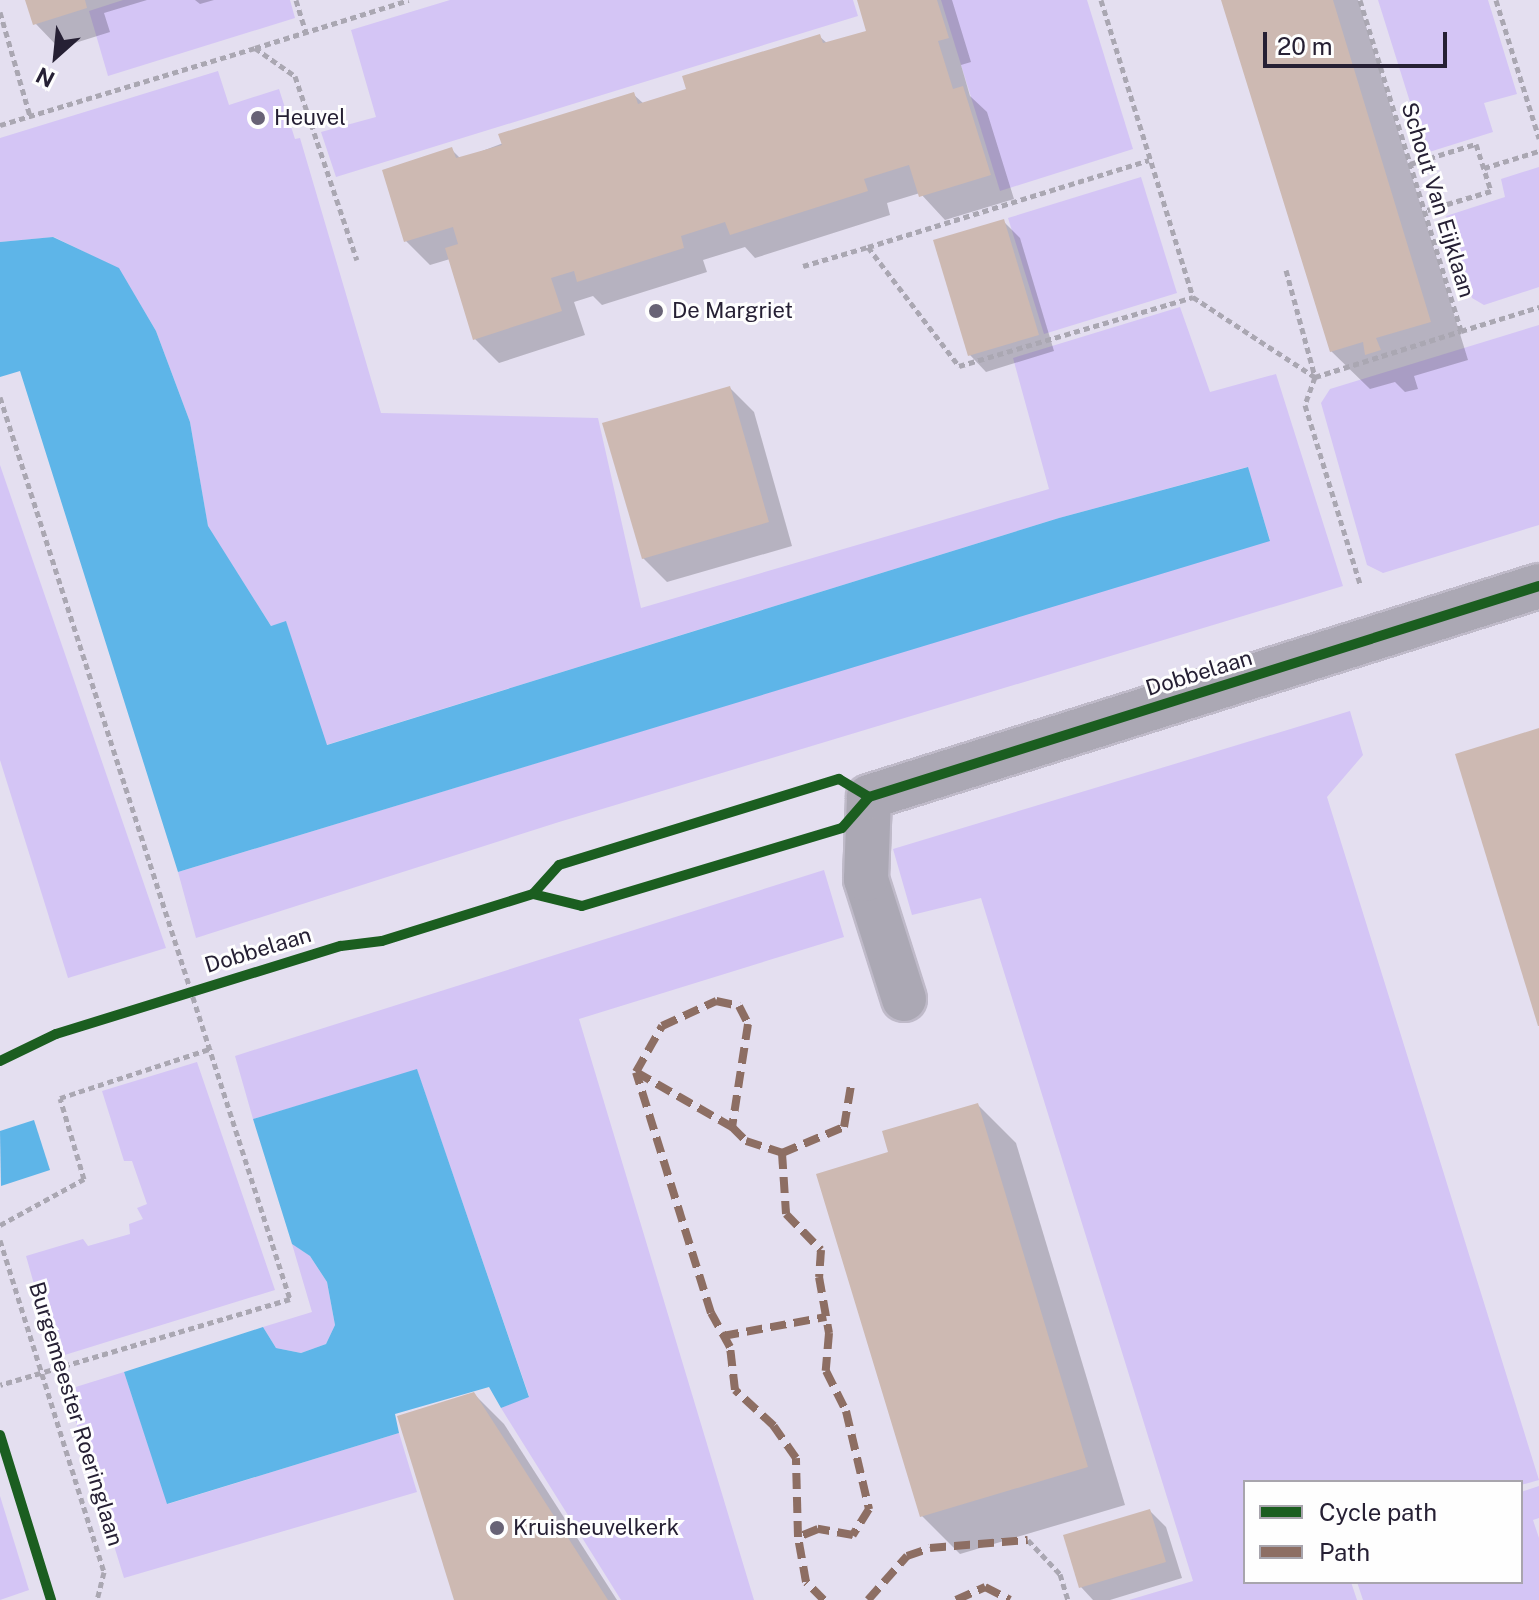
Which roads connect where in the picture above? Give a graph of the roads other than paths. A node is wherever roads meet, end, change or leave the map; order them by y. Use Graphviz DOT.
graph roads {
  1 [pos="1539,586"];
  2 [pos="904,999"];
  1 -- 2 [label="street, Dobbelaan"];
}
